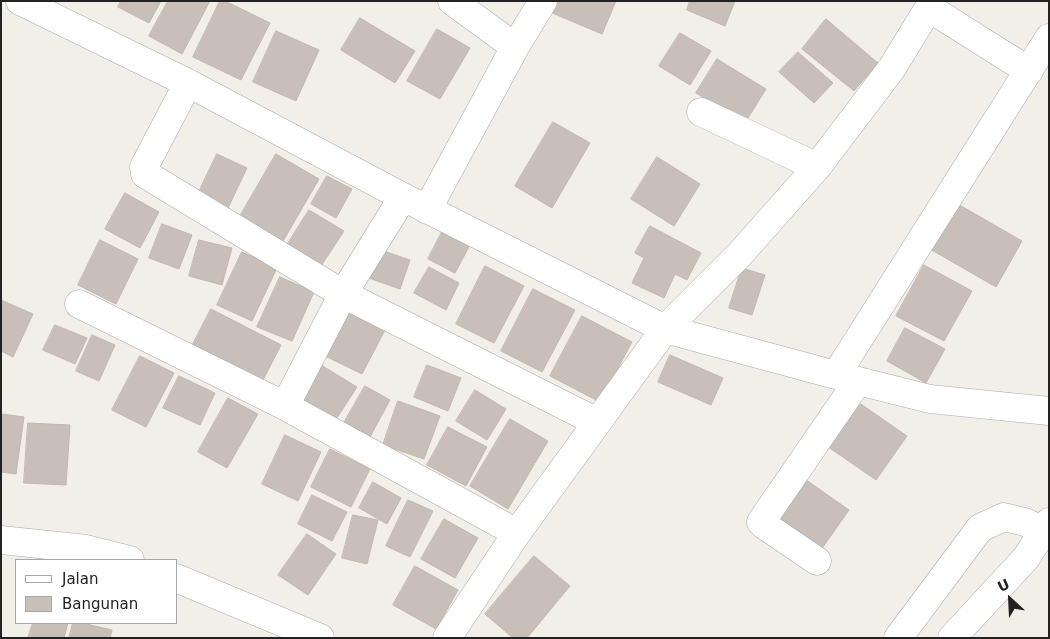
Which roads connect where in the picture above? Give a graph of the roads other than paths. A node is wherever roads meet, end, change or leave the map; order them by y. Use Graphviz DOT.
graph roads {
  1 [pos="452,1"];
  2 [pos="543,1"];
  3 [pos="21,2"];
  4 [pos="931,5"];
  5 [pos="1049,38"];
  6 [pos="515,47"];
  7 [pos="1029,70"];
  8 [pos="188,83"];
  9 [pos="701,112"];
  10 [pos="817,166"];
  11 [pos="403,197"];
  12 [pos="427,210"];
  13 [pos="343,294"];
  14 [pos="79,304"];
  15 [pos="665,329"];
  16 [pos="847,378"];
  17 [pos="285,406"];
  18 [pos="1049,411"];
  19 [pos="597,422"];
  20 [pos="1046,527"];
  21 [pos="517,533"];
  22 [pos="1,540"];
  23 [pos="126,559"];
  24 [pos="817,561"];
  25 [pos="178,579"];
  26 [pos="320,638"];
  27 [pos="447,638"];
  28 [pos="898,638"];
  29 [pos="952,638"];
  1 -- 6 [label="street"];
  2 -- 6 [label="street"];
  3 -- 8 [label="street"];
  4 -- 7 [label="street"];
  4 -- 10 [label="street"];
  5 -- 7 [label="street"];
  6 -- 12 [label="street"];
  7 -- 16 [label="street"];
  8 -- 11 [label="street"];
  8 -- 13 [label="street"];
  9 -- 10 [label="street"];
  10 -- 15 [label="street"];
  11 -- 12 [label="street"];
  11 -- 13 [label="street"];
  12 -- 15 [label="street"];
  13 -- 17 [label="street"];
  13 -- 19 [label="street"];
  14 -- 17 [label="street"];
  15 -- 16 [label="street"];
  15 -- 19 [label="street"];
  16 -- 18 [label="street"];
  16 -- 24 [label="street"];
  17 -- 21 [label="street"];
  19 -- 21 [label="street"];
  20 -- 28 [label="street"];
  20 -- 29 [label="street"];
  21 -- 27 [label="street"];
  22 -- 23 [label="street"];
  25 -- 26 [label="street"];
}
